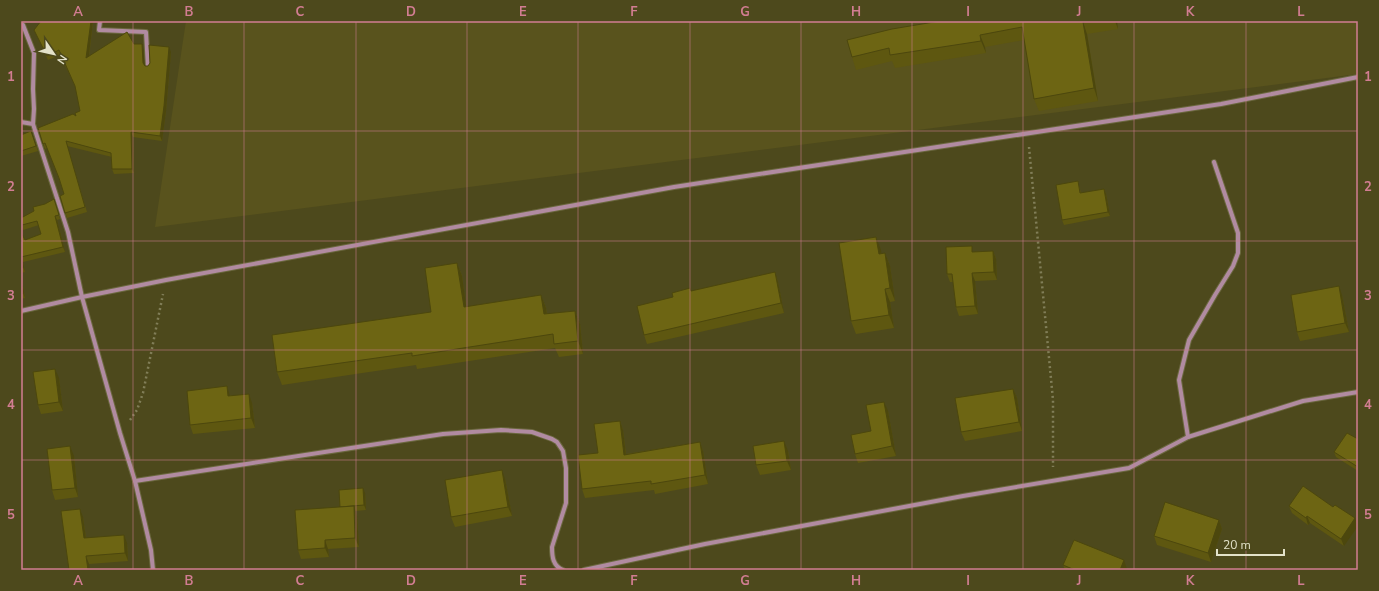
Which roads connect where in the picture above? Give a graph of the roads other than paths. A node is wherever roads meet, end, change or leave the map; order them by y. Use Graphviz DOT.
graph roads {
  1 [pos="100,21"];
  2 [pos="23,24"];
  3 [pos="148,68"];
  4 [pos="1358,77"];
  5 [pos="21,122"];
  6 [pos="33,124"];
  7 [pos="1214,162"];
  8 [pos="82,297"];
  9 [pos="21,311"];
  10 [pos="1358,392"];
  11 [pos="1188,438"];
  12 [pos="135,481"];
  13 [pos="153,570"];
  14 [pos="563,570"];
  15 [pos="584,570"];
  1 -- 3 [label="street"];
  2 -- 6 [label="street"];
  4 -- 8 [label="street"];
  5 -- 6 [label="street"];
  6 -- 8 [label="street"];
  7 -- 11 [label="street"];
  8 -- 9 [label="street"];
  8 -- 12 [label="street"];
  10 -- 11 [label="street"];
  11 -- 15 [label="street"];
  12 -- 13 [label="street"];
  12 -- 14 [label="street"];
}
